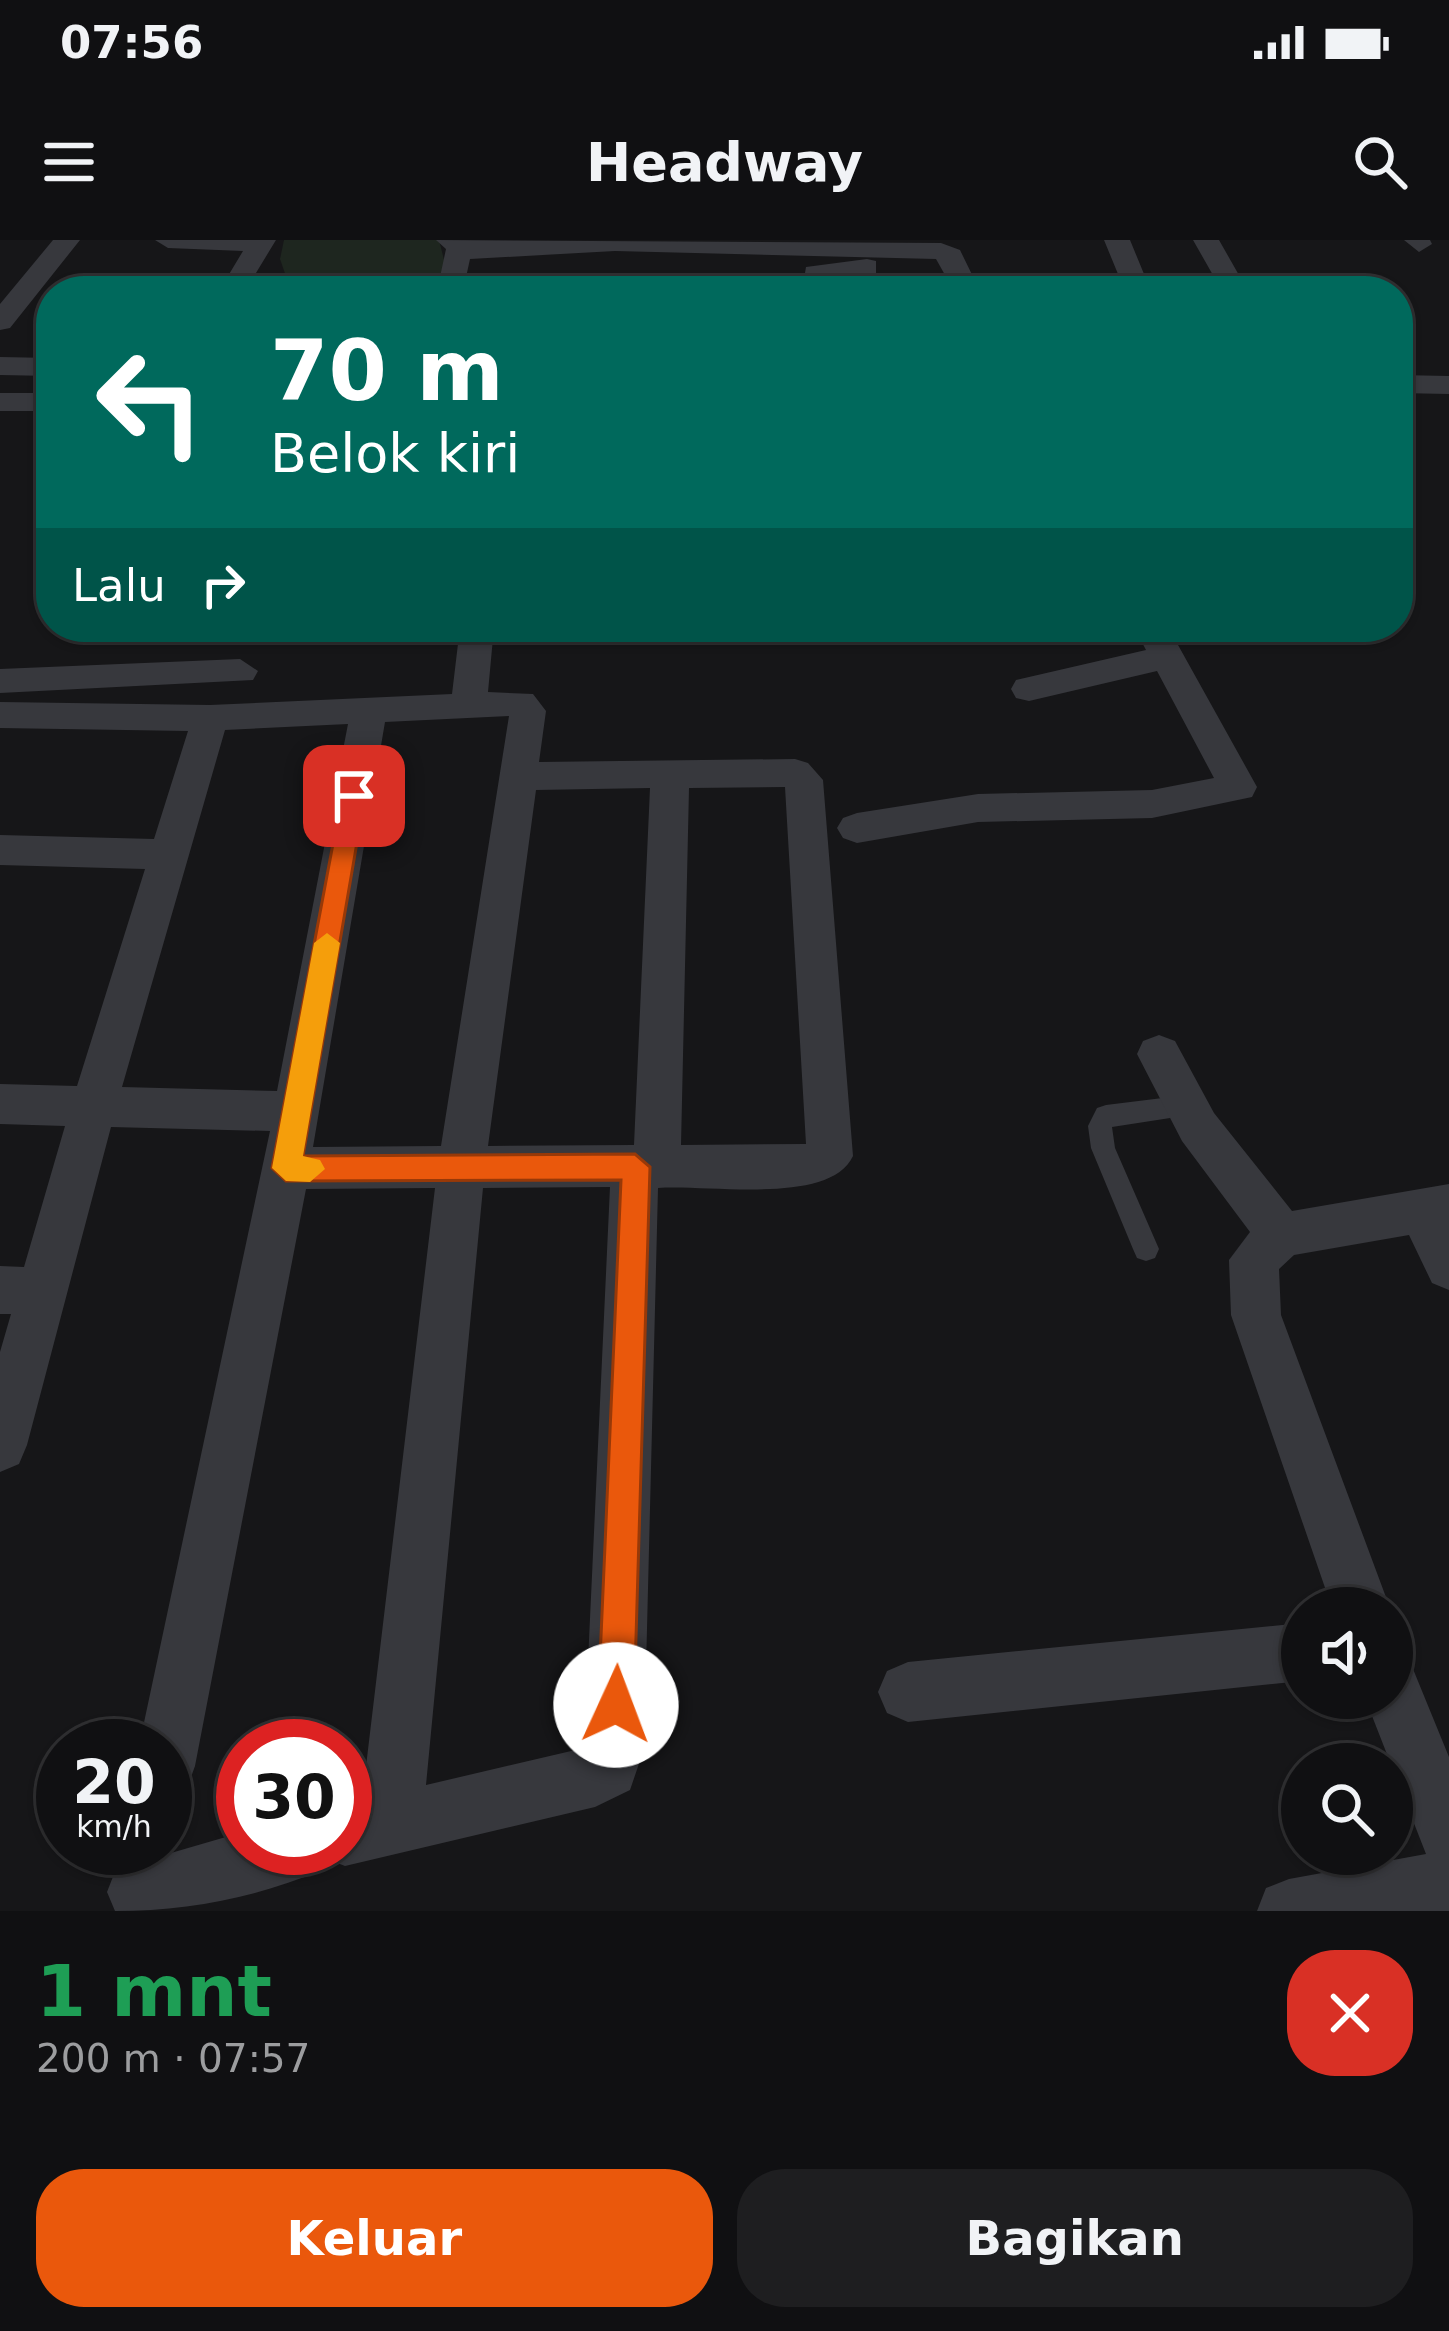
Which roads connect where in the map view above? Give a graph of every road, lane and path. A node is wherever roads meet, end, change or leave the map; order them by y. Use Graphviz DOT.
graph roads {
  1 [pos="67,240"];
  2 [pos="168,240"];
  3 [pos="888,240"];
  4 [pos="1118,240"];
  5 [pos="1206,240"];
  6 [pos="262,242"];
  7 [pos="454,244"];
  8 [pos="921,250"];
  9 [pos="48,276"];
  10 [pos="241,276"];
  11 [pos="451,276"];
  12 [pos="812,276"];
  13 [pos="960,276"];
  14 [pos="1132,276"];
  15 [pos="1226,276"];
  16 [pos="36,294"];
  17 [pos="0,322"];
  18 [pos="0,366"];
  19 [pos="36,367"];
  20 [pos="1413,384"];
  21 [pos="1449,385"];
  22 [pos="36,401"];
  23 [pos="0,402"];
  24 [pos="475,642"];
  25 [pos="1158,642"];
  26 [pos="240,671"];
  27 [pos="0,681"];
  28 [pos="1029,688"];
  29 [pos="469,702"];
  30 [pos="370,706"];
  31 [pos="0,715"];
  32 [pos="210,718"];
  33 [pos="670,771"];
  34 [pos="521,776"];
  35 [pos="857,828"];
  36 [pos="0,850"];
  37 [pos="166,854"];
  38 [pos="1159,1054"];
  39 [pos="0,1104"];
  40 [pos="1187,1106"];
  41 [pos="93,1108"];
  42 [pos="297,1112"];
  43 [pos="646,1167"];
  44 [pos="286,1168"];
  45 [pos="460,1171"];
  46 [pos="1435,1207"];
  47 [pos="1280,1235"];
  48 [pos="1146,1249"];
  49 [pos="1449,1267"];
  50 [pos="23,1292"];
  51 [pos="0,1445"];
  52 [pos="1353,1587"];
  53 [pos="1281,1654"];
  54 [pos="908,1692"];
  55 [pos="175,1719"];
  56 [pos="1403,1719"];
  57 [pos="372,1799"];
  58 [pos="372,1827"];
  59 [pos="1449,1834"];
  60 [pos="216,1867"];
  61 [pos="1449,1881"];
  62 [pos="142,1884"];
  63 [pos="1289,1911"];
  1 -- 9 [label="street"];
  2 -- 6 [label="street"];
  3 -- 8 [label="street"];
  4 -- 14 [label="street"];
  5 -- 15 [label="street"];
  6 -- 10 [label="street"];
  7 -- 8 [label="street"];
  7 -- 11 [label="street"];
  8 -- 12 [label="street"];
  8 -- 13 [label="street"];
  16 -- 17 [label="street"];
  18 -- 19 [label="street"];
  20 -- 21 [label="street"];
  22 -- 23 [label="street"];
  24 -- 29 [label="street"];
  25 -- 28 [label="street"];
  25 -- 35 [label="street"];
  26 -- 27 [label="street"];
  29 -- 30 [label="street"];
  29 -- 34 [label="street"];
  30 -- 32 [label="street"];
  30 -- 42 [label="street"];
  31 -- 32 [label="street"];
  32 -- 37 [label="street"];
  33 -- 34 [label="street"];
  33 -- 43 [label="street"];
  33 -- 43 [label="street"];
  34 -- 45 [label="street"];
  36 -- 37 [label="street"];
  37 -- 41 [label="street"];
  38 -- 40 [label="street"];
  39 -- 41 [label="street"];
  40 -- 47 [label="street"];
  40 -- 48 [label="lane"];
  41 -- 42 [label="street"];
  41 -- 50 [label="street"];
  42 -- 44 [label="street"];
  43 -- 45 [label="street"];
  43 -- 58 [label="street"];
  44 -- 45 [label="street"];
  44 -- 55 [label="street"];
  45 -- 57 [label="street"];
  46 -- 47 [label="street"];
  46 -- 49 [label="street"];
  47 -- 52 [label="street"];
  50 -- 51 [label="street"];
  53 -- 54 [label="street"];
  56 -- 59 [label="street"];
  60 -- 62 [label="street"];
  61 -- 63 [label="street"];
}
